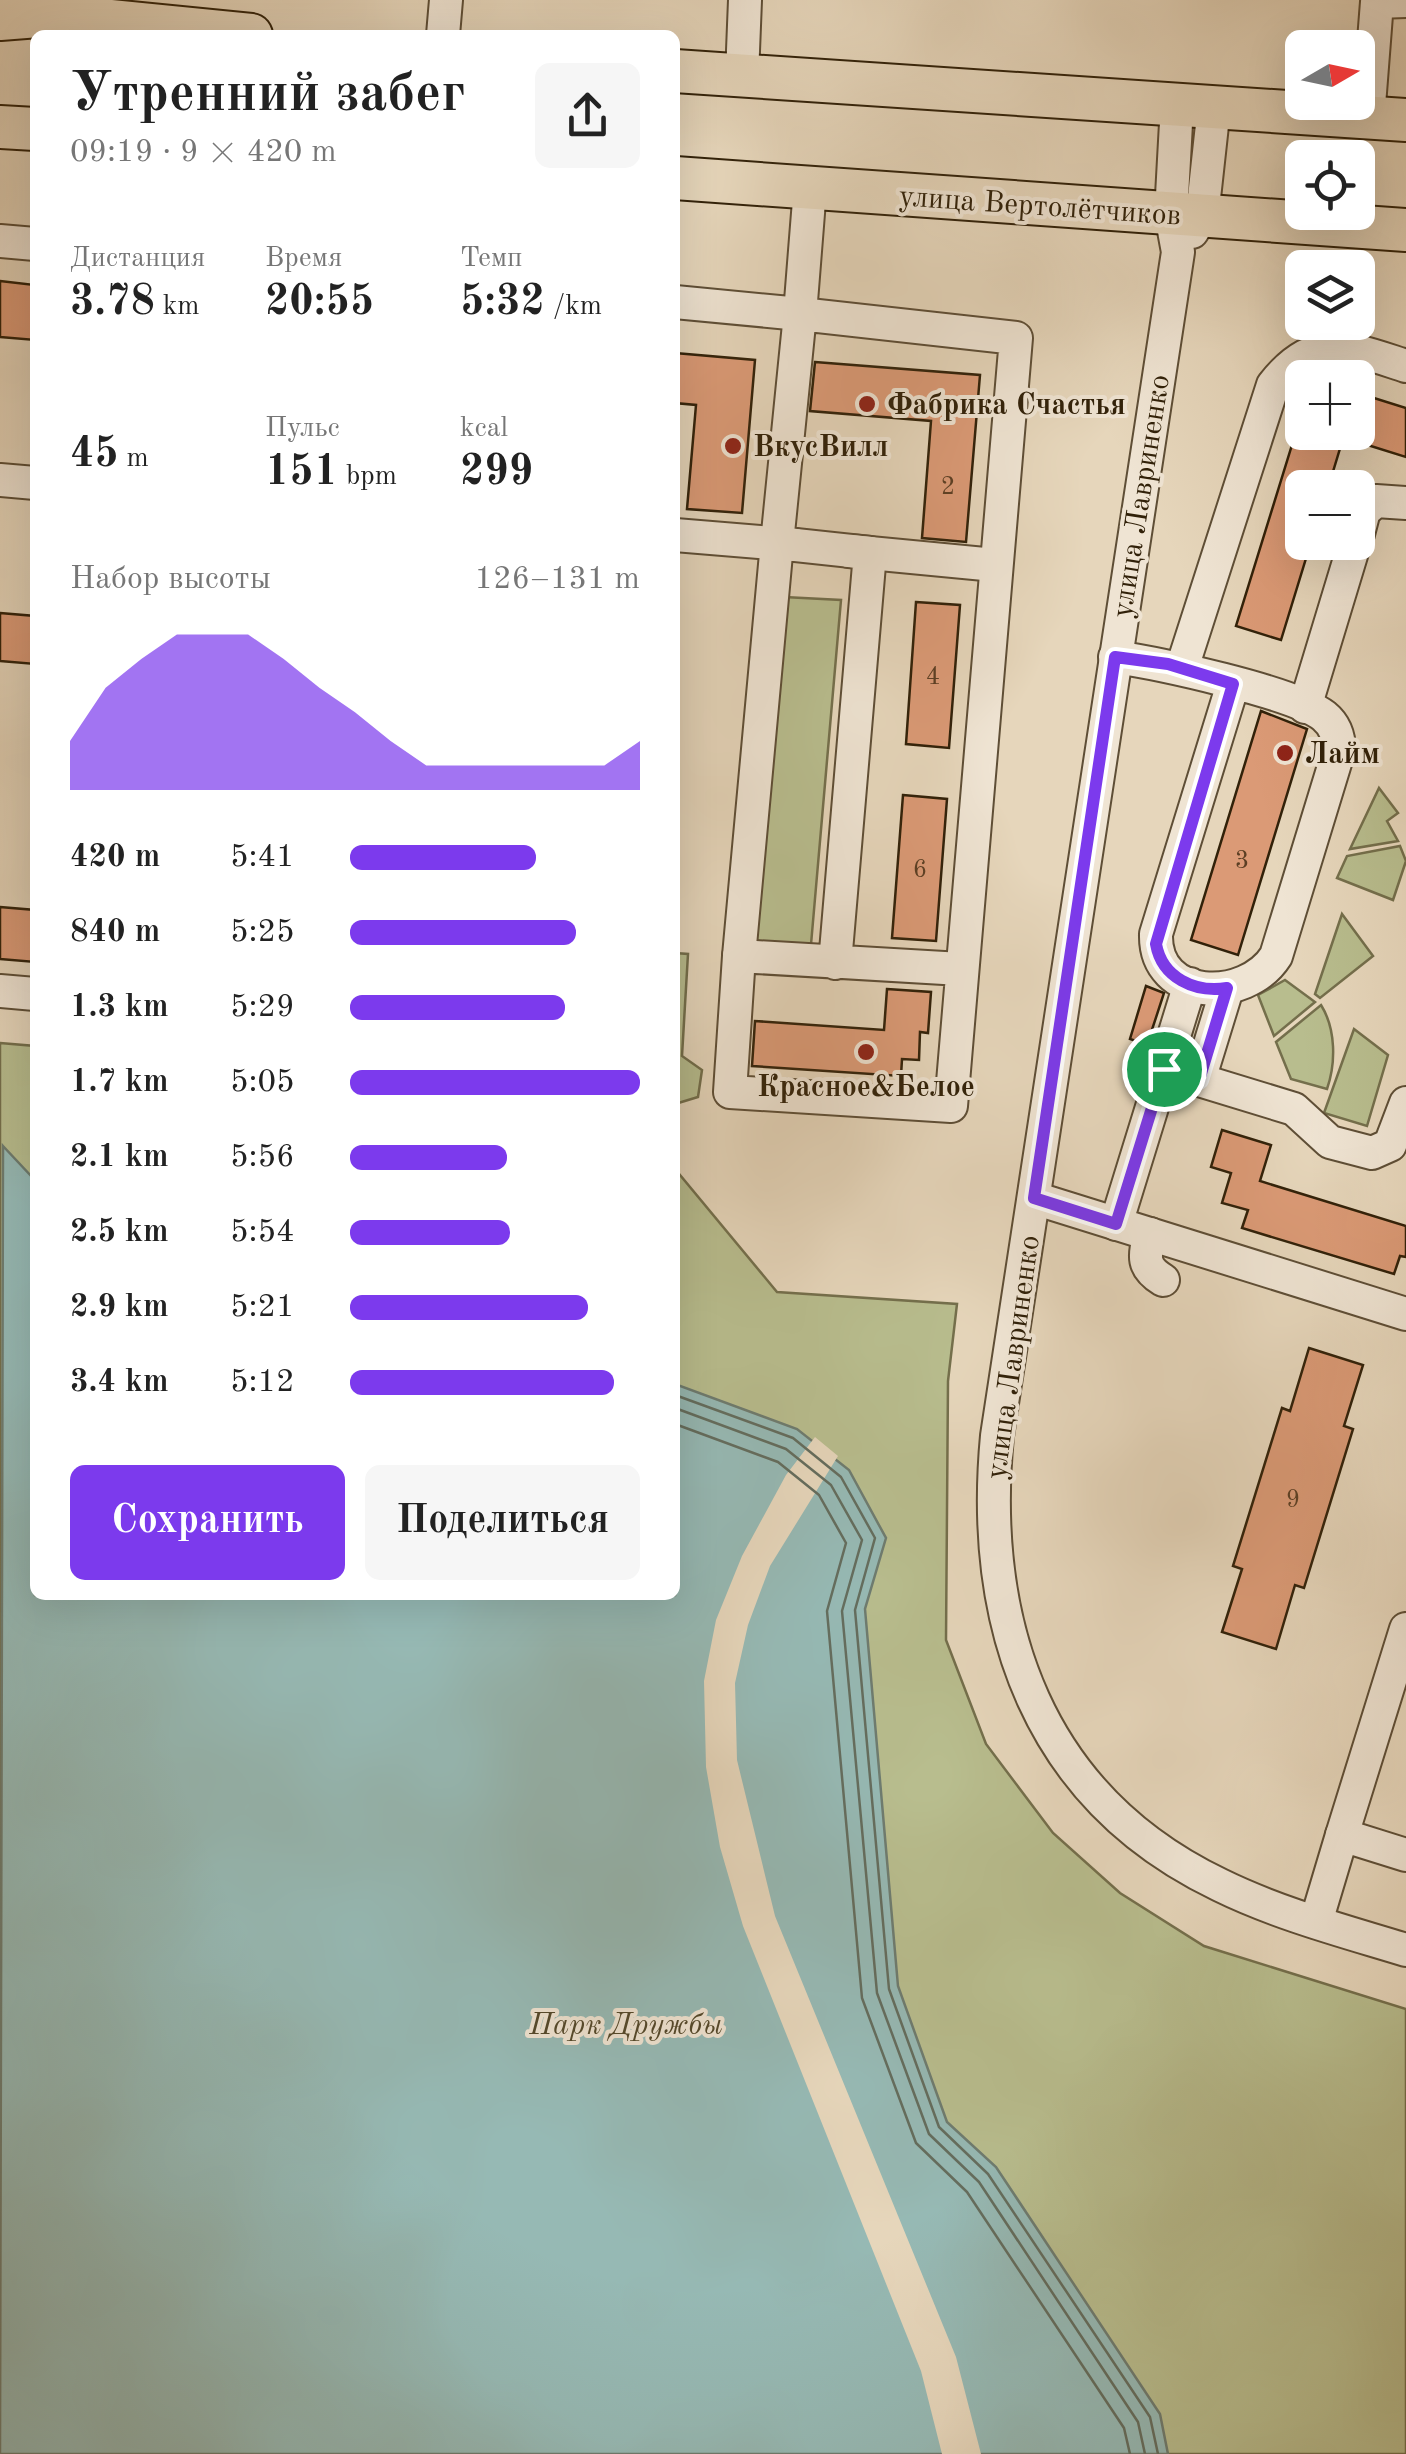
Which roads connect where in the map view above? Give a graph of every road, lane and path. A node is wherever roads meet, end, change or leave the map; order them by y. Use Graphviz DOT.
graph roads {
  1 [pos="446,0"];
  2 [pos="745,0"];
  3 [pos="1381,1"];
  4 [pos="34,8"];
  5 [pos="0,20"];
  6 [pos="109,29"];
  7 [pos="443,30"];
  8 [pos="680,71"];
  9 [pos="742,76"];
  10 [pos="1196,106"];
  11 [pos="1387,119"];
  12 [pos="0,126"];
  13 [pos="30,129"];
  14 [pos="680,178"];
  15 [pos="810,188"];
  16 [pos="1184,227"];
  17 [pos="1406,230"];
  18 [pos="0,241"];
  19 [pos="30,244"];
  20 [pos="680,302"];
  21 [pos="800,314"];
  22 [pos="1406,366"];
  23 [pos="0,480"];
  24 [pos="30,482"];
  25 [pos="1375,502"];
  26 [pos="1406,503"];
  27 [pos="680,535"];
  28 [pos="777,544"];
  29 [pos="870,553"];
  30 [pos="1350,560"];
  31 [pos="995,565"];
  32 [pos="1115,657"];
  33 [pos="1182,668"];
  34 [pos="1233,684"];
  35 [pos="1305,706"];
  36 [pos="739,956"];
  37 [pos="835,962"];
  38 [pos="961,968"];
  39 [pos="1190,984"];
  40 [pos="1227,988"];
  41 [pos="0,992"];
  42 [pos="30,994"];
  43 [pos="1164,1069"];
  44 [pos="1199,1080"];
  45 [pos="1406,1103"];
  46 [pos="1034,1198"];
  47 [pos="1116,1224"];
  48 [pos="1150,1234"];
  49 [pos="1163,1280"];
  50 [pos="1406,1314"];
  51 [pos="1406,1628"];
  52 [pos="1342,1835"];
  53 [pos="1406,1854"];
  54 [pos="1316,1922"];
  55 [pos="1406,1950"];
  1 -- 7 [label="street"];
  2 -- 9 [label="street"];
  3 -- 11 [label="street"];
  4 -- 5 [label="main road"];
  4 -- 6 [label="main road"];
  8 -- 9 [label="main road"];
  9 -- 10 [label="main road"];
  10 -- 11 [label="main road"];
  10 -- 16 [label="street, улица Лавриненко"];
  12 -- 13 [label="main road"];
  14 -- 15 [label="main road, улица Вертолётчиков"];
  15 -- 16 [label="main road, улица Вертолётчиков"];
  15 -- 21 [label="street"];
  16 -- 17 [label="main road, улица Вертолётчиков"];
  16 -- 32 [label="street, улица Лавриненко"];
  18 -- 19 [label="street"];
  20 -- 21 [label="street"];
  21 -- 28 [label="street"];
  21 -- 31 [label="street"];
  22 -- 33 [label="street"];
  23 -- 24 [label="street"];
  25 -- 26 [label="street"];
  27 -- 28 [label="street"];
  28 -- 29 [label="street"];
  28 -- 36 [label="street"];
  29 -- 31 [label="street"];
  29 -- 37 [label="street"];
  30 -- 35 [label="street"];
  31 -- 38 [label="street"];
  32 -- 33 [label="street"];
  32 -- 46 [label="street, улица Лавриненко"];
  33 -- 34 [label="street"];
  34 -- 35 [label="street"];
  34 -- 39 [label="street"];
  35 -- 40 [label="street"];
  36 -- 37 [label="street"];
  36 -- 38 [label="street"];
  37 -- 38 [label="street"];
  39 -- 40 [label="street"];
  39 -- 43 [label="street"];
  40 -- 44 [label="street"];
  41 -- 42 [label="street"];
  43 -- 44 [label="street"];
  43 -- 47 [label="street"];
  44 -- 45 [label="street"];
  46 -- 47 [label="street"];
  46 -- 54 [label="street, улица Лавриненко"];
  47 -- 48 [label="street"];
  48 -- 49 [label="street"];
  48 -- 50 [label="street"];
  51 -- 52 [label="street"];
  52 -- 53 [label="street"];
  52 -- 54 [label="street"];
  54 -- 55 [label="street, улица Лавриненко"];
}
